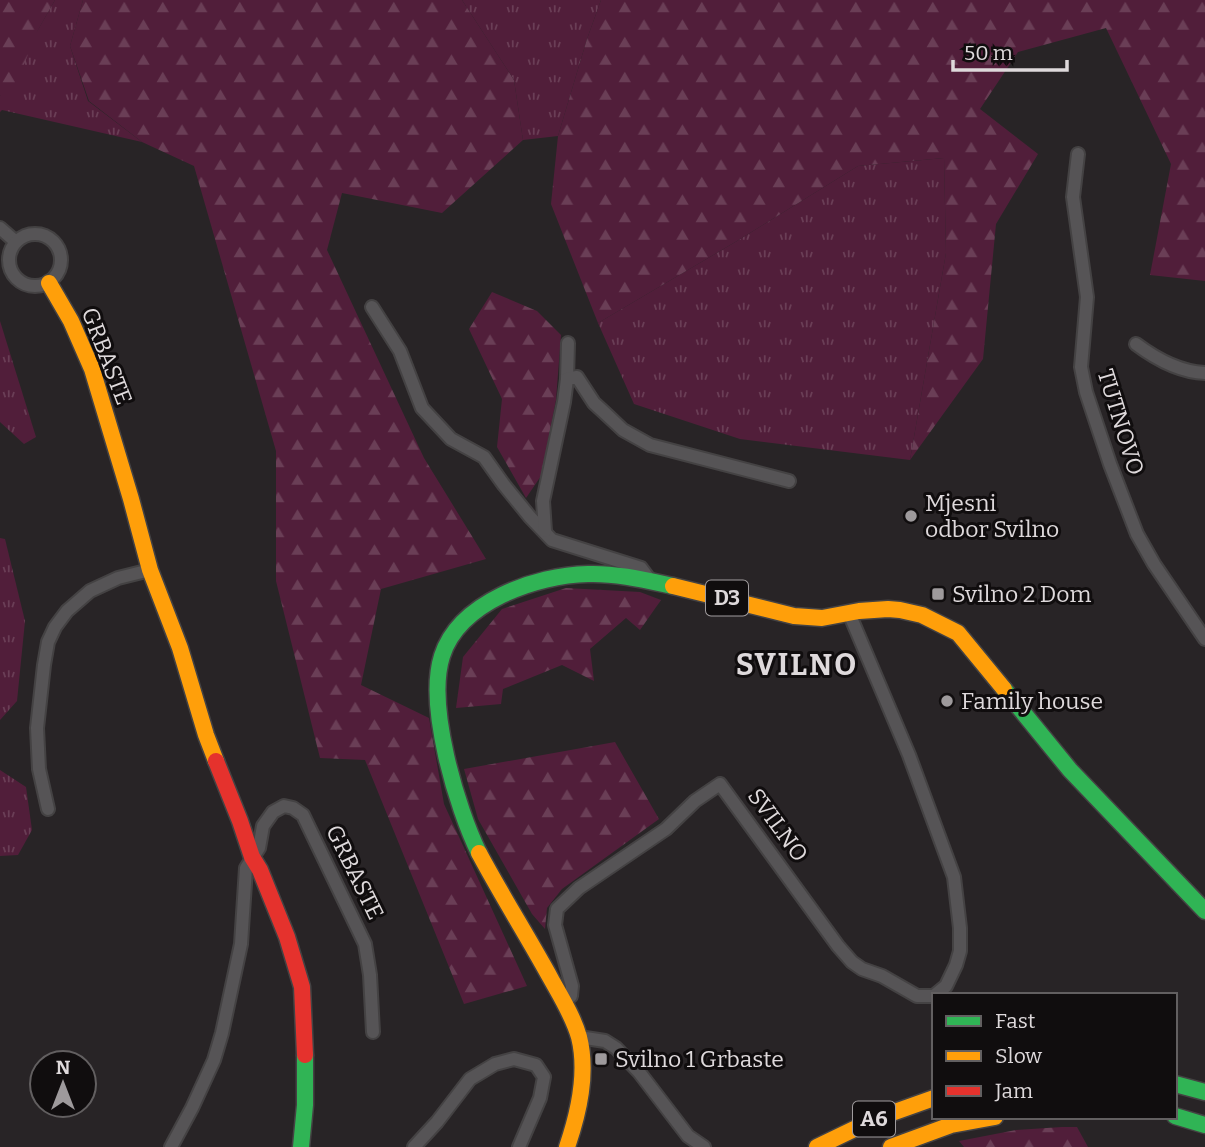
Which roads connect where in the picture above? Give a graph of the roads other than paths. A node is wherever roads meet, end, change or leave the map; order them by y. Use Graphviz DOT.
graph roads {
  1 [pos="1078,154"];
  2 [pos="0,228"];
  3 [pos="16,242"];
  4 [pos="49,283"];
  5 [pos="372,307"];
  6 [pos="568,343"];
  7 [pos="1136,344"];
  8 [pos="1205,373"];
  9 [pos="567,379"];
  10 [pos="789,481"];
  11 [pos="545,531"];
  12 [pos="150,570"];
  13 [pos="650,580"];
  14 [pos="849,614"];
  15 [pos="1205,639"];
  16 [pos="48,809"];
  17 [pos="253,857"];
  18 [pos="1205,911"];
  19 [pos="937,993"];
  20 [pos="932,995"];
  21 [pos="564,1001"];
  22 [pos="373,1032"];
  23 [pos="579,1037"];
  24 [pos="1177,1085"];
  25 [pos="1205,1092"];
  26 [pos="932,1099"];
  27 [pos="1177,1117"];
  28 [pos="984,1119"];
  29 [pos="1205,1125"];
  30 [pos="171,1147"];
  31 [pos="301,1147"];
  32 [pos="414,1147"];
  33 [pos="519,1147"];
  34 [pos="567,1147"];
  35 [pos="704,1147"];
  36 [pos="817,1147"];
  37 [pos="891,1147"];
  1 -- 15 [label="street, TUTNOVO"];
  2 -- 3 [label="street"];
  3 -- 4 [label="street"];
  3 -- 4 [label="street"];
  4 -- 12 [label="main road, GRBASTE"];
  5 -- 11 [label="street, SVILNO"];
  6 -- 9 [label="street"];
  7 -- 8 [label="street, TUTNOVO"];
  9 -- 10 [label="street"];
  9 -- 11 [label="street"];
  11 -- 13 [label="street, SVILNO"];
  12 -- 16 [label="street"];
  12 -- 17 [label="main road, GRBASTE"];
  13 -- 14 [label="main road, SVILNO / D3"];
  13 -- 21 [label="main road, SVILNO / D3"];
  14 -- 18 [label="main road, SVILNO / D3"];
  14 -- 19 [label="street, SVILNO"];
  17 -- 22 [label="street, GRBASTE"];
  17 -- 30 [label="street, GRBASTE"];
  17 -- 31 [label="main road, GRBASTE"];
  20 -- 21 [label="street, SVILNO"];
  21 -- 23 [label="main road, SVILNO / D3"];
  23 -- 34 [label="main road, SVILNO / D3"];
  23 -- 35 [label="street"];
  24 -- 25 [label="main road"];
  26 -- 36 [label="main road, A6"];
  27 -- 29 [label="main road"];
  28 -- 37 [label="main road, A6"];
  32 -- 33 [label="street"];
}
